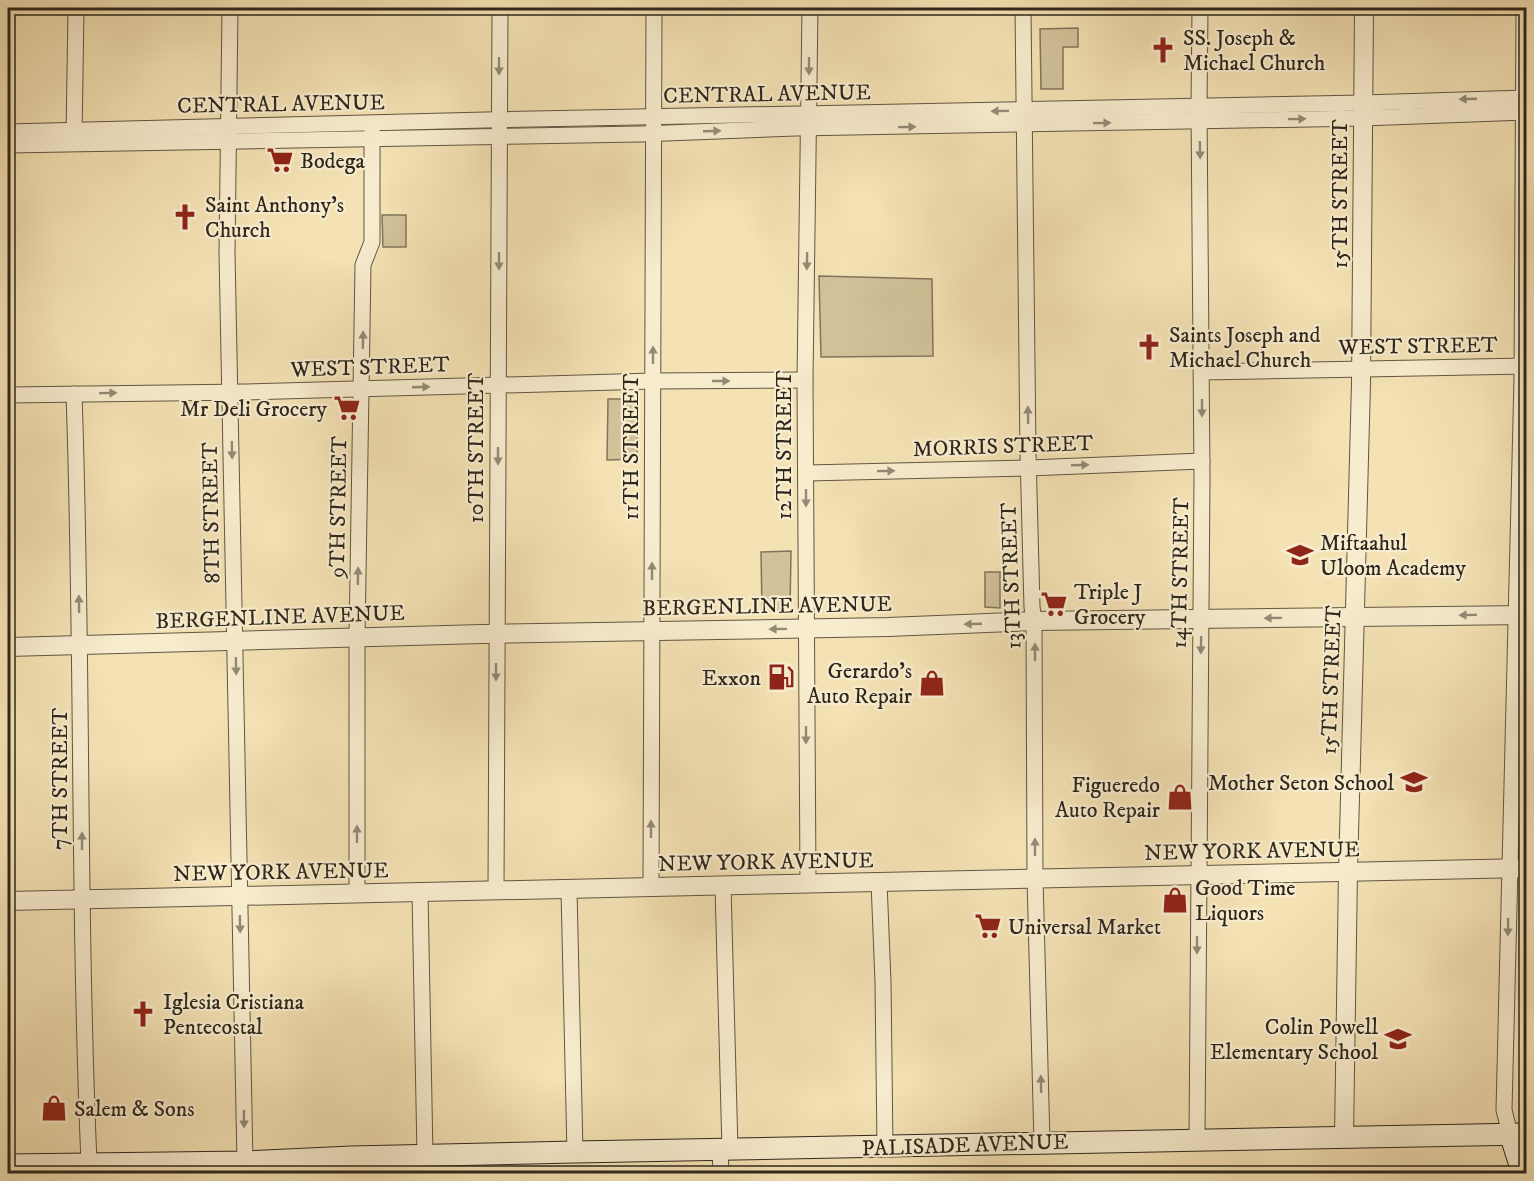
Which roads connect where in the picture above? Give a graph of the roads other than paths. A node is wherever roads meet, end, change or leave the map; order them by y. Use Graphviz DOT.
graph roads {
  1 [pos="76,8"];
  2 [pos="230,8"];
  3 [pos="500,8"];
  4 [pos="654,8"];
  5 [pos="810,8"];
  6 [pos="1023,8"];
  7 [pos="1200,8"];
  8 [pos="1364,8"];
  9 [pos="1524,8"];
  10 [pos="1525,105"];
  11 [pos="1363,111"];
  12 [pos="1199,114"];
  13 [pos="1025,117"];
  14 [pos="500,120"];
  15 [pos="809,121"];
  16 [pos="229,125"];
  17 [pos="653,126"];
  18 [pos="8,132"];
  19 [pos="371,132"];
  20 [pos="500,136"];
  21 [pos="74,138"];
  22 [pos="230,142"];
  23 [pos="8,145"];
  24 [pos="1524,366"];
  25 [pos="1361,369"];
  26 [pos="1202,372"];
  27 [pos="806,380"];
  28 [pos="653,381"];
  29 [pos="498,385"];
  30 [pos="362,388"];
  31 [pos="231,392"];
  32 [pos="74,394"];
  33 [pos="8,395"];
  34 [pos="1202,461"];
  35 [pos="1029,468"];
  36 [pos="806,473"];
  37 [pos="1521,615"];
  38 [pos="1356,617"];
  39 [pos="1201,619"];
  40 [pos="1034,621"];
  41 [pos="806,628"];
  42 [pos="651,632"];
  43 [pos="496,634"];
  44 [pos="357,637"];
  45 [pos="235,641"];
  46 [pos="80,646"];
  47 [pos="8,647"];
  48 [pos="1518,868"];
  49 [pos="1348,872"];
  50 [pos="1198,875"];
  51 [pos="1035,878"];
  52 [pos="879,882"];
  53 [pos="808,883"];
  54 [pos="723,886"];
  55 [pos="651,887"];
  56 [pos="496,890"];
  57 [pos="569,890"];
  58 [pos="420,892"];
  59 [pos="357,893"];
  60 [pos="240,896"];
  61 [pos="82,899"];
  62 [pos="8,901"];
  63 [pos="1519,1134"];
  64 [pos="1344,1137"];
  65 [pos="1197,1139"];
  66 [pos="1042,1142"];
  67 [pos="885,1147"];
  68 [pos="725,1150"];
  69 [pos="575,1152"];
  70 [pos="425,1156"];
  71 [pos="245,1162"];
  72 [pos="89,1163"];
  73 [pos="8,1165"];
  74 [pos="721,1173"];
  75 [pos="1520,1173"];
  1 -- 21 [label="street"];
  2 -- 16 [label="street, 8TH STREET"];
  3 -- 14 [label="street, 10TH STREET, one-way"];
  4 -- 17 [label="street, 11TH STREET"];
  5 -- 15 [label="street, 12TH STREET, one-way"];
  6 -- 13 [label="street, 13TH STREET"];
  7 -- 12 [label="street, 14TH STREET"];
  8 -- 11 [label="street, 15TH STREET"];
  9 -- 10 [label="street"];
  10 -- 11 [label="street, CENTRAL AVENUE"];
  10 -- 24 [label="street"];
  11 -- 12 [label="street, CENTRAL AVENUE"];
  11 -- 25 [label="street, 15TH STREET"];
  12 -- 13 [label="street, CENTRAL AVENUE"];
  12 -- 26 [label="street, 14TH STREET, one-way"];
  13 -- 15 [label="street, CENTRAL AVENUE"];
  35 -- 13 [label="street, 13TH STREET, one-way"];
  14 -- 17 [label="street, CENTRAL AVENUE"];
  14 -- 19 [label="street, CENTRAL AVENUE"];
  14 -- 20 [label="street, 10TH STREET"];
  15 -- 17 [label="street, CENTRAL AVENUE"];
  15 -- 27 [label="street, 12TH STREET, one-way"];
  16 -- 19 [label="street, CENTRAL AVENUE"];
  16 -- 21 [label="street, CENTRAL AVENUE"];
  16 -- 22 [label="street, 8TH STREET"];
  17 -- 20 [label="street, CENTRAL AVENUE"];
  28 -- 17 [label="street, 11TH STREET, one-way"];
  18 -- 21 [label="street, CENTRAL AVENUE"];
  19 -- 20 [label="street, CENTRAL AVENUE"];
  19 -- 22 [label="street, CENTRAL AVENUE"];
  30 -- 19 [label="street, 9TH STREET, one-way"];
  20 -- 29 [label="street, 10TH STREET, one-way"];
  21 -- 22 [label="street, CENTRAL AVENUE"];
  21 -- 23 [label="street, CENTRAL AVENUE"];
  22 -- 31 [label="street, 8TH STREET"];
  24 -- 25 [label="street, WEST STREET"];
  24 -- 37 [label="street"];
  25 -- 26 [label="street, WEST STREET"];
  25 -- 38 [label="street, 15TH STREET"];
  26 -- 34 [label="street, 14TH STREET, one-way"];
  28 -- 27 [label="street, WEST STREET, one-way"];
  27 -- 36 [label="street, 12TH STREET"];
  28 -- 29 [label="street, WEST STREET"];
  42 -- 28 [label="street, 11TH STREET, one-way"];
  30 -- 29 [label="street, WEST STREET, one-way"];
  29 -- 43 [label="street, 10TH STREET, one-way"];
  30 -- 31 [label="street, WEST STREET"];
  44 -- 30 [label="street, 9TH STREET, one-way"];
  32 -- 31 [label="street, WEST STREET, one-way"];
  31 -- 45 [label="street, 8TH STREET, one-way"];
  32 -- 33 [label="street, WEST STREET"];
  46 -- 32 [label="street, 7TH STREET, one-way"];
  35 -- 34 [label="street, MORRIS STREET, one-way"];
  34 -- 39 [label="street, 14TH STREET"];
  36 -- 35 [label="street, MORRIS STREET, one-way"];
  35 -- 40 [label="street, 13TH STREET"];
  36 -- 41 [label="street, 12TH STREET, one-way"];
  37 -- 38 [label="street, BERGENLINE AVENUE, one-way"];
  37 -- 48 [label="street"];
  38 -- 39 [label="street, BERGENLINE AVENUE, one-way"];
  38 -- 49 [label="street, 15TH STREET"];
  39 -- 40 [label="street, BERGENLINE AVENUE"];
  39 -- 50 [label="street, 14TH STREET, one-way"];
  40 -- 41 [label="street, BERGENLINE AVENUE, one-way"];
  51 -- 40 [label="street, 13TH STREET, one-way"];
  41 -- 42 [label="street, BERGENLINE AVENUE, one-way"];
  41 -- 53 [label="street, 12TH STREET, one-way"];
  42 -- 43 [label="street, BERGENLINE AVENUE"];
  55 -- 42 [label="street, 11TH STREET, one-way"];
  43 -- 44 [label="street, BERGENLINE AVENUE"];
  43 -- 56 [label="street, 10TH STREET, one-way"];
  44 -- 45 [label="street, BERGENLINE AVENUE"];
  59 -- 44 [label="street, 9TH STREET, one-way"];
  45 -- 46 [label="street, BERGENLINE AVENUE"];
  45 -- 60 [label="street, 8TH STREET, one-way"];
  46 -- 47 [label="street, BERGENLINE AVENUE"];
  61 -- 46 [label="street, 7TH STREET, one-way"];
  48 -- 49 [label="street, NEW YORK AVENUE"];
  48 -- 63 [label="street, one-way"];
  49 -- 50 [label="street, NEW YORK AVENUE"];
  49 -- 64 [label="street, 15TH STREET"];
  50 -- 51 [label="street, NEW YORK AVENUE"];
  50 -- 65 [label="street, 14TH STREET, one-way"];
  51 -- 52 [label="street, NEW YORK AVENUE"];
  66 -- 51 [label="street, 13TH STREET, one-way"];
  52 -- 53 [label="street, NEW YORK AVENUE"];
  52 -- 67 [label="street"];
  53 -- 54 [label="street, NEW YORK AVENUE"];
  54 -- 55 [label="street, NEW YORK AVENUE"];
  54 -- 68 [label="street"];
  55 -- 57 [label="street, NEW YORK AVENUE"];
  56 -- 57 [label="street, NEW YORK AVENUE"];
  56 -- 58 [label="street, NEW YORK AVENUE"];
  57 -- 69 [label="street"];
  58 -- 59 [label="street, NEW YORK AVENUE"];
  58 -- 70 [label="street"];
  59 -- 60 [label="street, NEW YORK AVENUE"];
  60 -- 61 [label="street, NEW YORK AVENUE"];
  60 -- 71 [label="street, 8TH STREET, one-way"];
  61 -- 62 [label="street, NEW YORK AVENUE"];
  61 -- 72 [label="street, 7TH STREET"];
  63 -- 64 [label="main road, PALISADE AVENUE"];
  63 -- 75 [label="main road"];
  64 -- 65 [label="main road, PALISADE AVENUE"];
  65 -- 66 [label="main road, PALISADE AVENUE"];
  66 -- 67 [label="main road, PALISADE AVENUE"];
  67 -- 68 [label="main road, PALISADE AVENUE"];
  68 -- 69 [label="main road, PALISADE AVENUE"];
  68 -- 74 [label="street"];
  69 -- 70 [label="main road, PALISADE AVENUE"];
  70 -- 71 [label="main road, PALISADE AVENUE"];
  71 -- 72 [label="main road, PALISADE AVENUE"];
  72 -- 73 [label="main road, PALISADE AVENUE"];
}
